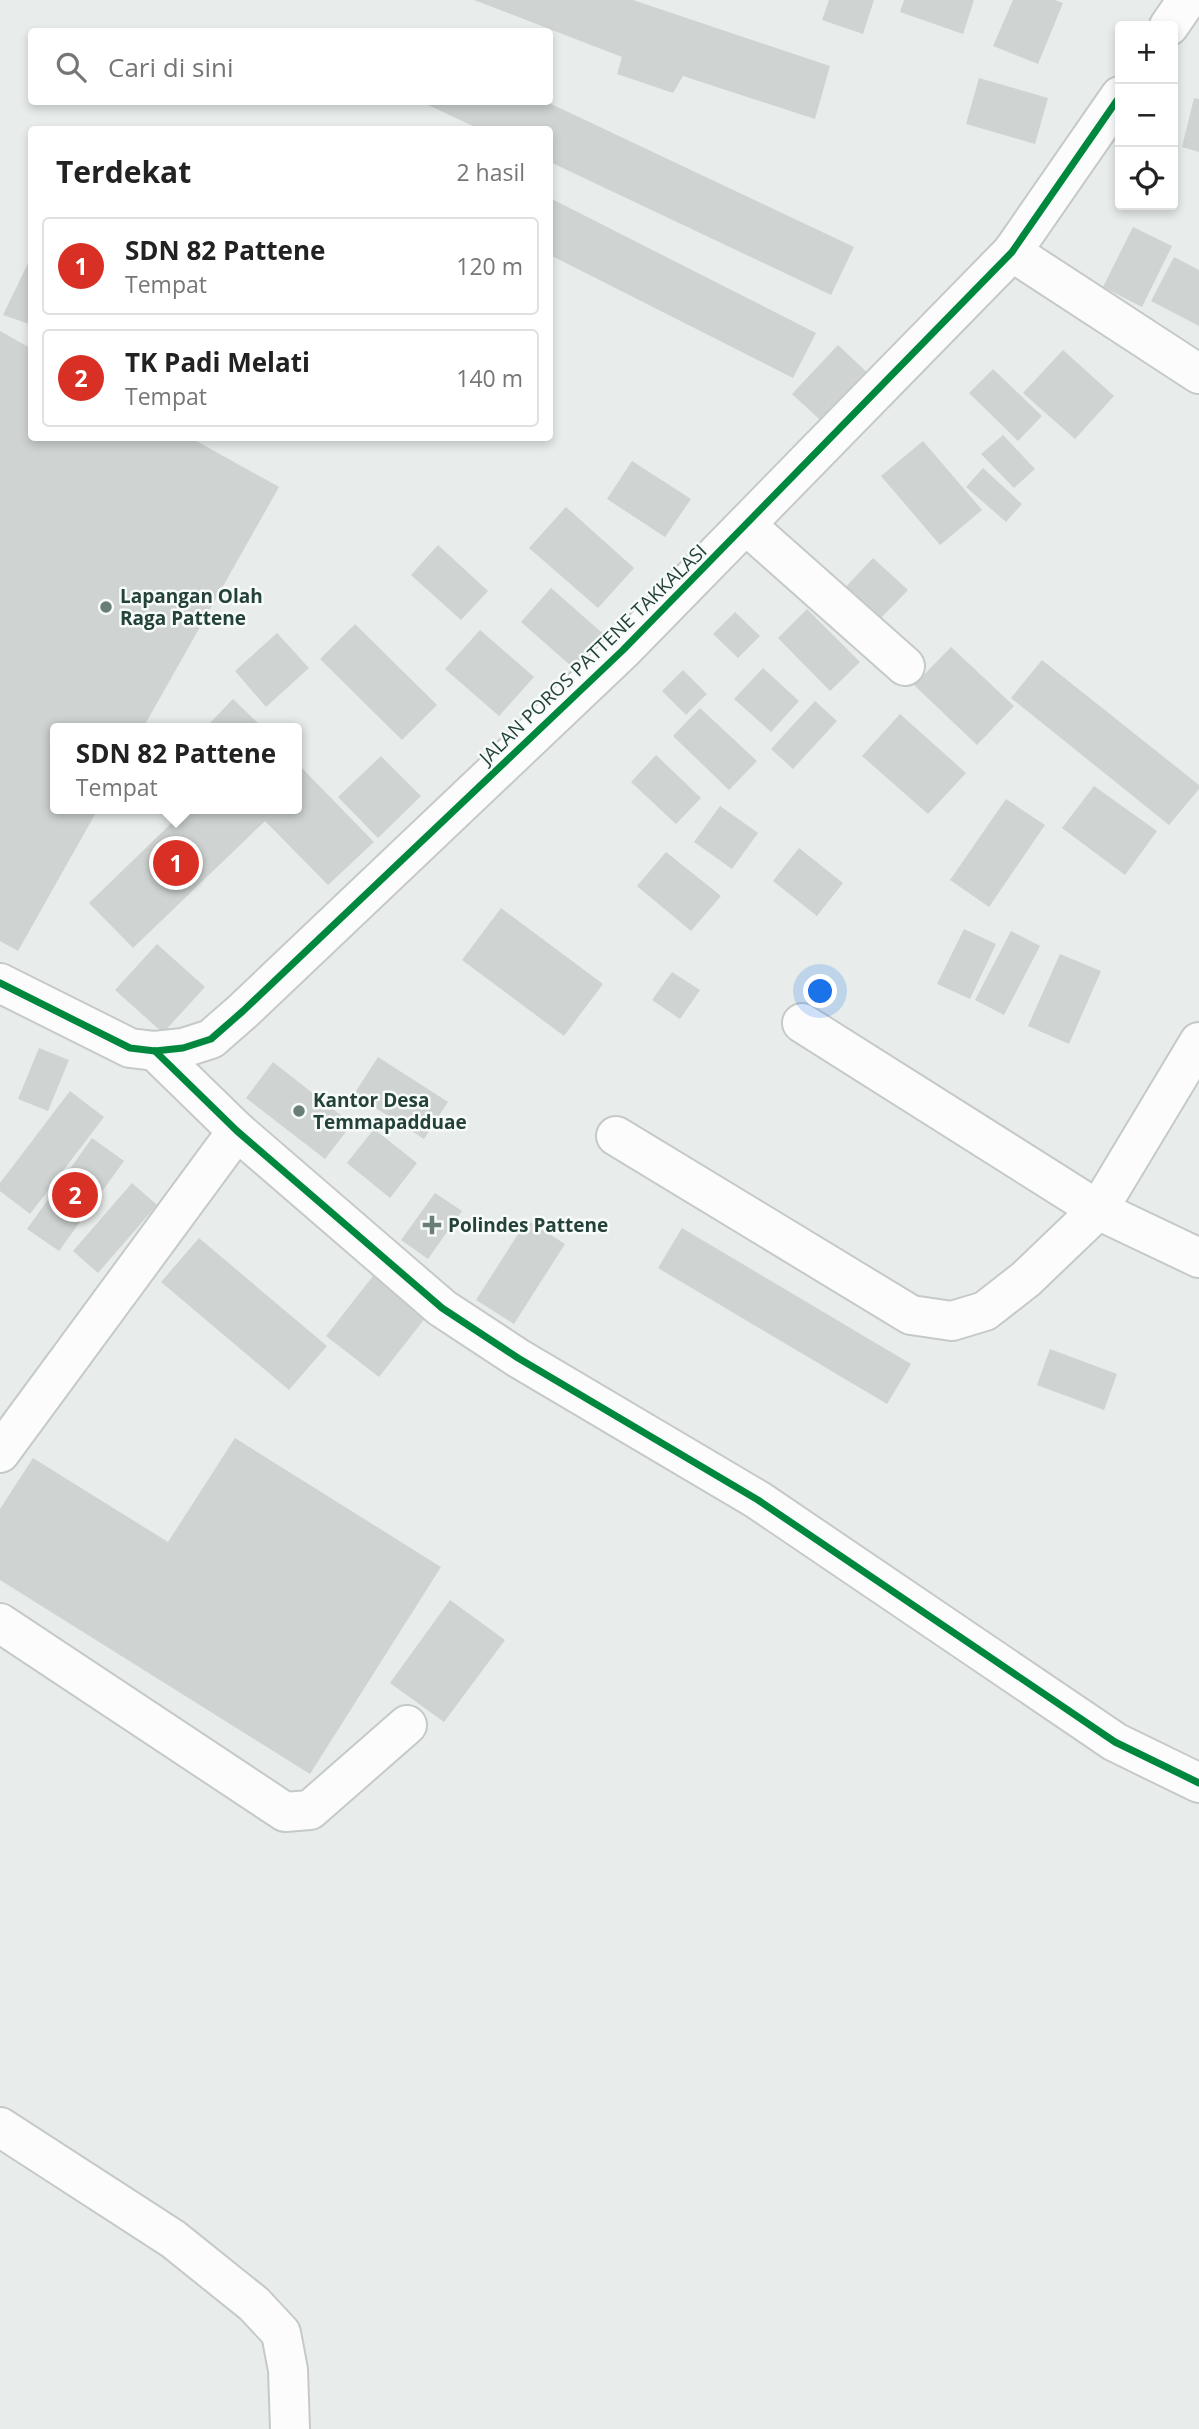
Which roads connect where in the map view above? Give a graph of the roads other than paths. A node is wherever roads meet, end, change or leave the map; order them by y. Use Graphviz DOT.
graph roads {
  1 [pos="1187,0"];
  2 [pos="1172,21"];
  3 [pos="1115,103"];
  4 [pos="1012,253"];
  5 [pos="1199,374"];
  6 [pos="746,524"];
  7 [pos="905,666"];
  8 [pos="0,983"];
  9 [pos="802,1023"];
  10 [pos="1199,1042"];
  11 [pos="155,1051"];
  12 [pos="237,1131"];
  13 [pos="616,1136"];
  14 [pos="1098,1210"];
  15 [pos="1199,1258"];
  16 [pos="0,1453"];
  17 [pos="0,1623"];
  18 [pos="407,1724"];
  19 [pos="1199,1783"];
  20 [pos="0,2127"];
  21 [pos="290,2429"];
  1 -- 2 [label="street"];
  3 -- 4 [label="street, JALAN POROS PATTENE TAKKALASI"];
  4 -- 5 [label="street"];
  4 -- 6 [label="street, JALAN POROS PATTENE TAKKALASI"];
  6 -- 7 [label="street"];
  6 -- 11 [label="street, JALAN POROS PATTENE TAKKALASI"];
  8 -- 11 [label="street, JALAN POROS PATTENE TAKKALASI"];
  9 -- 14 [label="street"];
  10 -- 14 [label="street"];
  11 -- 12 [label="street"];
  12 -- 16 [label="street"];
  12 -- 19 [label="street"];
  13 -- 14 [label="street"];
  14 -- 15 [label="street"];
  17 -- 18 [label="street"];
  20 -- 21 [label="street"];
}
